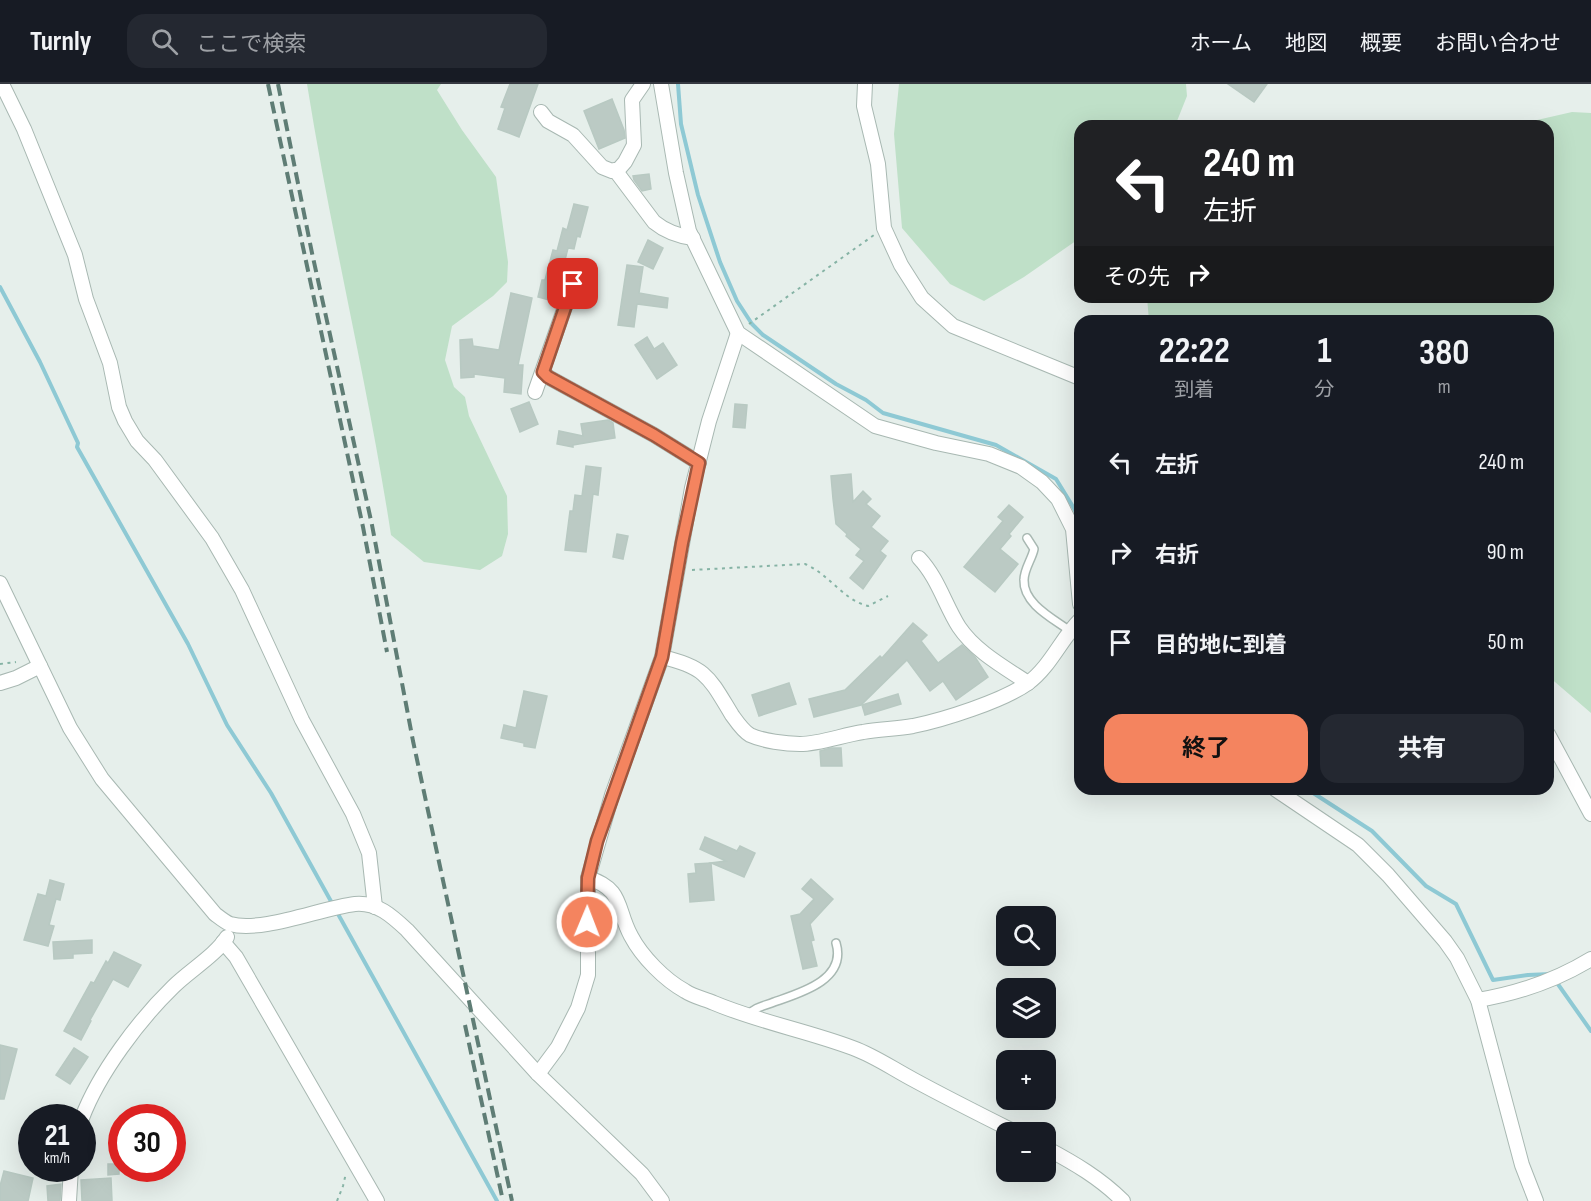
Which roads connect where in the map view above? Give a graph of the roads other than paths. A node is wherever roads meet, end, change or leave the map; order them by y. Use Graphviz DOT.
graph roads {
  1 [pos="2,84"];
  2 [pos="643,84"];
  3 [pos="661,84"];
  4 [pos="865,84"];
  5 [pos="541,112"];
  6 [pos="615,170"];
  7 [pos="693,238"];
  8 [pos="573,284"];
  9 [pos="738,333"];
  10 [pos="543,372"];
  11 [pos="1074,376"];
  12 [pos="535,392"];
  13 [pos="699,463"];
  14 [pos="1027,538"];
  15 [pos="1074,540"];
  16 [pos="919,558"];
  17 [pos="0,583"];
  18 [pos="1074,627"];
  19 [pos="1070,631"];
  20 [pos="662,657"];
  21 [pos="40,666"];
  22 [pos="0,683"];
  23 [pos="1028,683"];
  24 [pos="1554,745"];
  25 [pos="1284,795"];
  26 [pos="1591,814"];
  27 [pos="588,878"];
  28 [pos="375,907"];
  29 [pos="231,924"];
  30 [pos="223,942"];
  31 [pos="836,943"];
  32 [pos="1591,959"];
  33 [pos="1478,1000"];
  34 [pos="748,1015"];
  35 [pos="538,1074"];
  36 [pos="88,1104"];
  37 [pos="996,1122"];
  38 [pos="1056,1154"];
  39 [pos="70,1182"];
  40 [pos="69,1201"];
  41 [pos="377,1201"];
  42 [pos="662,1201"];
  43 [pos="1123,1201"];
  44 [pos="1536,1201"];
  1 -- 28 [label="street"];
  2 -- 6 [label="street"];
  3 -- 7 [label="street"];
  4 -- 11 [label="street"];
  5 -- 6 [label="street"];
  6 -- 7 [label="street"];
  7 -- 9 [label="street"];
  8 -- 10 [label="street"];
  9 -- 13 [label="street"];
  9 -- 15 [label="street"];
  10 -- 12 [label="street"];
  10 -- 13 [label="street"];
  13 -- 20 [label="street"];
  14 -- 19 [label="lane"];
  16 -- 23 [label="street"];
  17 -- 21 [label="street"];
  18 -- 19 [label="street"];
  19 -- 23 [label="street"];
  20 -- 23 [label="street"];
  20 -- 27 [label="street"];
  21 -- 22 [label="street"];
  21 -- 29 [label="street"];
  24 -- 26 [label="street"];
  25 -- 33 [label="street"];
  27 -- 34 [label="street"];
  27 -- 35 [label="street"];
  28 -- 29 [label="street"];
  28 -- 35 [label="street"];
  29 -- 30 [label="street"];
  30 -- 36 [label="street"];
  30 -- 41 [label="street"];
  31 -- 34 [label="lane"];
  32 -- 33 [label="street"];
  33 -- 44 [label="street"];
  34 -- 37 [label="street"];
  35 -- 42 [label="street"];
  38 -- 43 [label="street"];
  39 -- 40 [label="street"];
}
